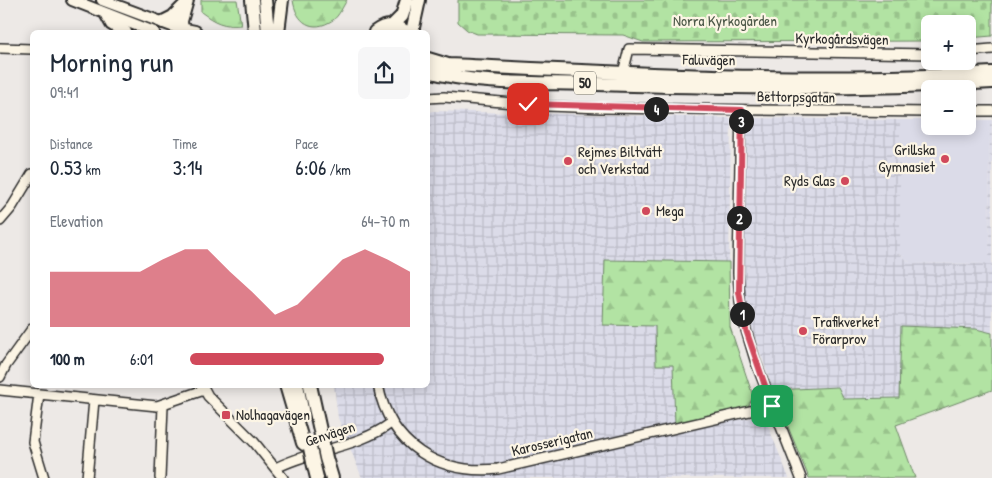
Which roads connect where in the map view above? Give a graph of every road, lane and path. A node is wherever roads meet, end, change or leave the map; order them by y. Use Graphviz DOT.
graph roads {
  1 [pos="72,0"];
  2 [pos="102,0"];
  3 [pos="252,0"];
  4 [pos="265,0"];
  5 [pos="282,0"];
  6 [pos="407,0"];
  7 [pos="420,0"];
  8 [pos="186,2"];
  9 [pos="107,15"];
  10 [pos="163,22"];
  11 [pos="254,27"];
  12 [pos="384,28"];
  13 [pos="122,30"];
  14 [pos="148,30"];
  15 [pos="181,30"];
  16 [pos="268,30"];
  17 [pos="278,30"];
  18 [pos="412,30"];
  19 [pos="422,30"];
  20 [pos="0,48"];
  21 [pos="30,49"];
  22 [pos="992,49"];
  23 [pos="976,50"];
  24 [pos="430,51"];
  25 [pos="921,54"];
  26 [pos="430,60"];
  27 [pos="497,68"];
  28 [pos="430,71"];
  29 [pos="623,73"];
  30 [pos="992,73"];
  31 [pos="749,82"];
  32 [pos="992,82"];
  33 [pos="430,98"];
  34 [pos="451,99"];
  35 [pos="430,104"];
  36 [pos="742,110"];
  37 [pos="976,111"];
  38 [pos="992,111"];
  39 [pos="921,112"];
  40 [pos="30,177"];
  41 [pos="2,214"];
  42 [pos="30,332"];
  43 [pos="0,377"];
  44 [pos="201,388"];
  45 [pos="204,388"];
  46 [pos="287,388"];
  47 [pos="298,388"];
  48 [pos="311,388"];
  49 [pos="379,388"];
  50 [pos="0,390"];
  51 [pos="38,394"];
  52 [pos="94,400"];
  53 [pos="163,406"];
  54 [pos="772,406"];
  55 [pos="391,423"];
  56 [pos="310,448"];
  57 [pos="276,468"];
  58 [pos="499,474"];
  59 [pos="44,478"];
  60 [pos="87,478"];
  61 [pos="160,478"];
  62 [pos="283,478"];
  63 [pos="317,478"];
  64 [pos="332,478"];
  65 [pos="801,478"];
  1 -- 9 [label="main road"];
  2 -- 10 [label="main road"];
  3 -- 11 [label="highway"];
  4 -- 16 [label="highway"];
  5 -- 17 [label="highway"];
  6 -- 12 [label="highway"];
  7 -- 18 [label="highway"];
  7 -- 19 [label="highway"];
  8 -- 10 [label="highway"];
  8 -- 15 [label="highway"];
  9 -- 13 [label="highway"];
  9 -- 14 [label="main road"];
  10 -- 15 [label="main road"];
  20 -- 21 [label="street"];
  22 -- 23 [label="street"];
  24 -- 27 [label="highway, 50"];
  25 -- 29 [label="street, Kyrkogårdsvägen"];
  26 -- 27 [label="highway, Faluvägen"];
  27 -- 29 [label="highway, Faluvägen / 50"];
  28 -- 31 [label="highway, Faluvägen / 50"];
  29 -- 31 [label="highway, Faluvägen / 50"];
  30 -- 31 [label="highway, Faluvägen / 50"];
  31 -- 32 [label="highway, Faluvägen / 50"];
  33 -- 34 [label="street, Bettorpsgatan"];
  34 -- 35 [label="street, Bettorpsgatan"];
  34 -- 36 [label="street, Bettorpsgatan"];
  36 -- 39 [label="street, Bettorpsgatan"];
  36 -- 54 [label="street"];
  37 -- 38 [label="street"];
  40 -- 41 [label="street"];
  42 -- 43 [label="street"];
  44 -- 53 [label="street"];
  45 -- 57 [label="street"];
  46 -- 56 [label="highway"];
  47 -- 56 [label="highway"];
  48 -- 64 [label="highway, bridge"];
  49 -- 55 [label="street, Karosserigatan"];
  50 -- 51 [label="street"];
  51 -- 52 [label="street"];
  51 -- 59 [label="street"];
  52 -- 53 [label="street"];
  52 -- 60 [label="street"];
  53 -- 61 [label="street"];
  54 -- 58 [label="street, Karosserigatan"];
  54 -- 65 [label="street"];
  55 -- 57 [label="street, Genvägen"];
  55 -- 58 [label="street, Karosserigatan"];
  56 -- 63 [label="highway, bridge"];
  57 -- 62 [label="street"];
}
